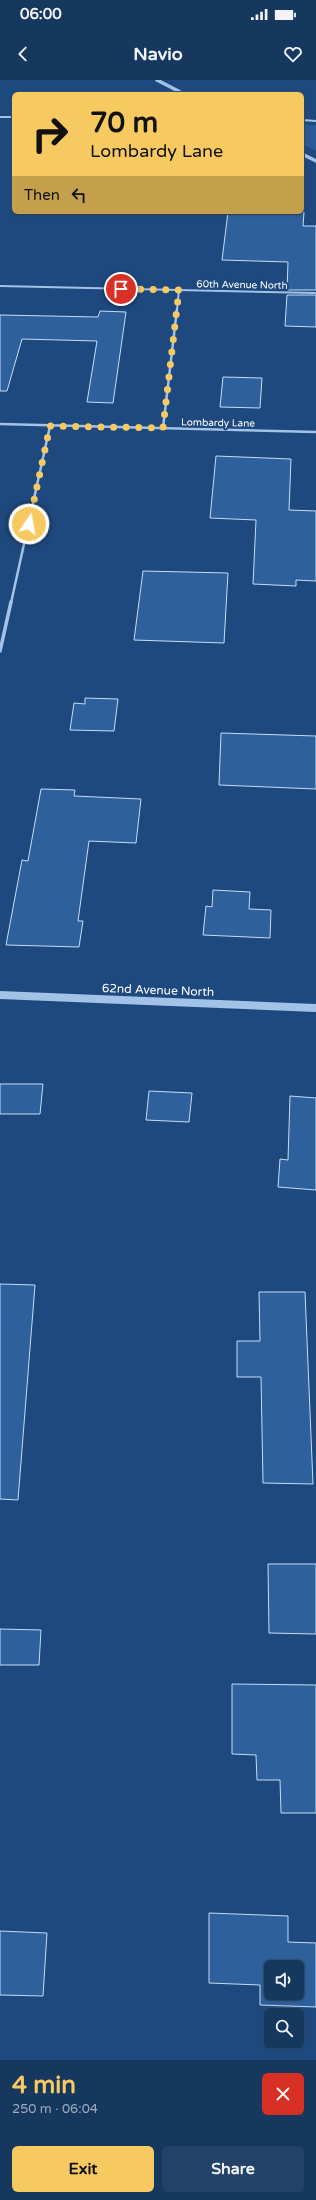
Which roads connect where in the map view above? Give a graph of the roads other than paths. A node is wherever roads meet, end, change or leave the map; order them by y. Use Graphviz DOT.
graph roads {
  1 [pos="157,80"];
  2 [pos="180,92"];
  3 [pos="0,117"];
  4 [pos="12,118"];
  5 [pos="304,120"];
  6 [pos="316,121"];
  7 [pos="304,155"];
  8 [pos="316,161"];
  9 [pos="0,286"];
  10 [pos="179,290"];
  11 [pos="316,293"];
  12 [pos="0,424"];
  13 [pos="50,426"];
  14 [pos="163,428"];
  15 [pos="316,432"];
  16 [pos="0,651"];
  17 [pos="0,995"];
  18 [pos="316,1008"];
  1 -- 2 [label="street"];
  3 -- 4 [label="street"];
  5 -- 6 [label="street"];
  7 -- 8 [label="street"];
  9 -- 10 [label="street, 60th Avenue North"];
  10 -- 11 [label="street, 60th Avenue North"];
  10 -- 14 [label="street"];
  12 -- 13 [label="street, Lombardy Lane"];
  13 -- 14 [label="street, Lombardy Lane"];
  13 -- 16 [label="street"];
  14 -- 15 [label="street, Lombardy Lane"];
  17 -- 18 [label="street, 62nd Avenue North"];
}
